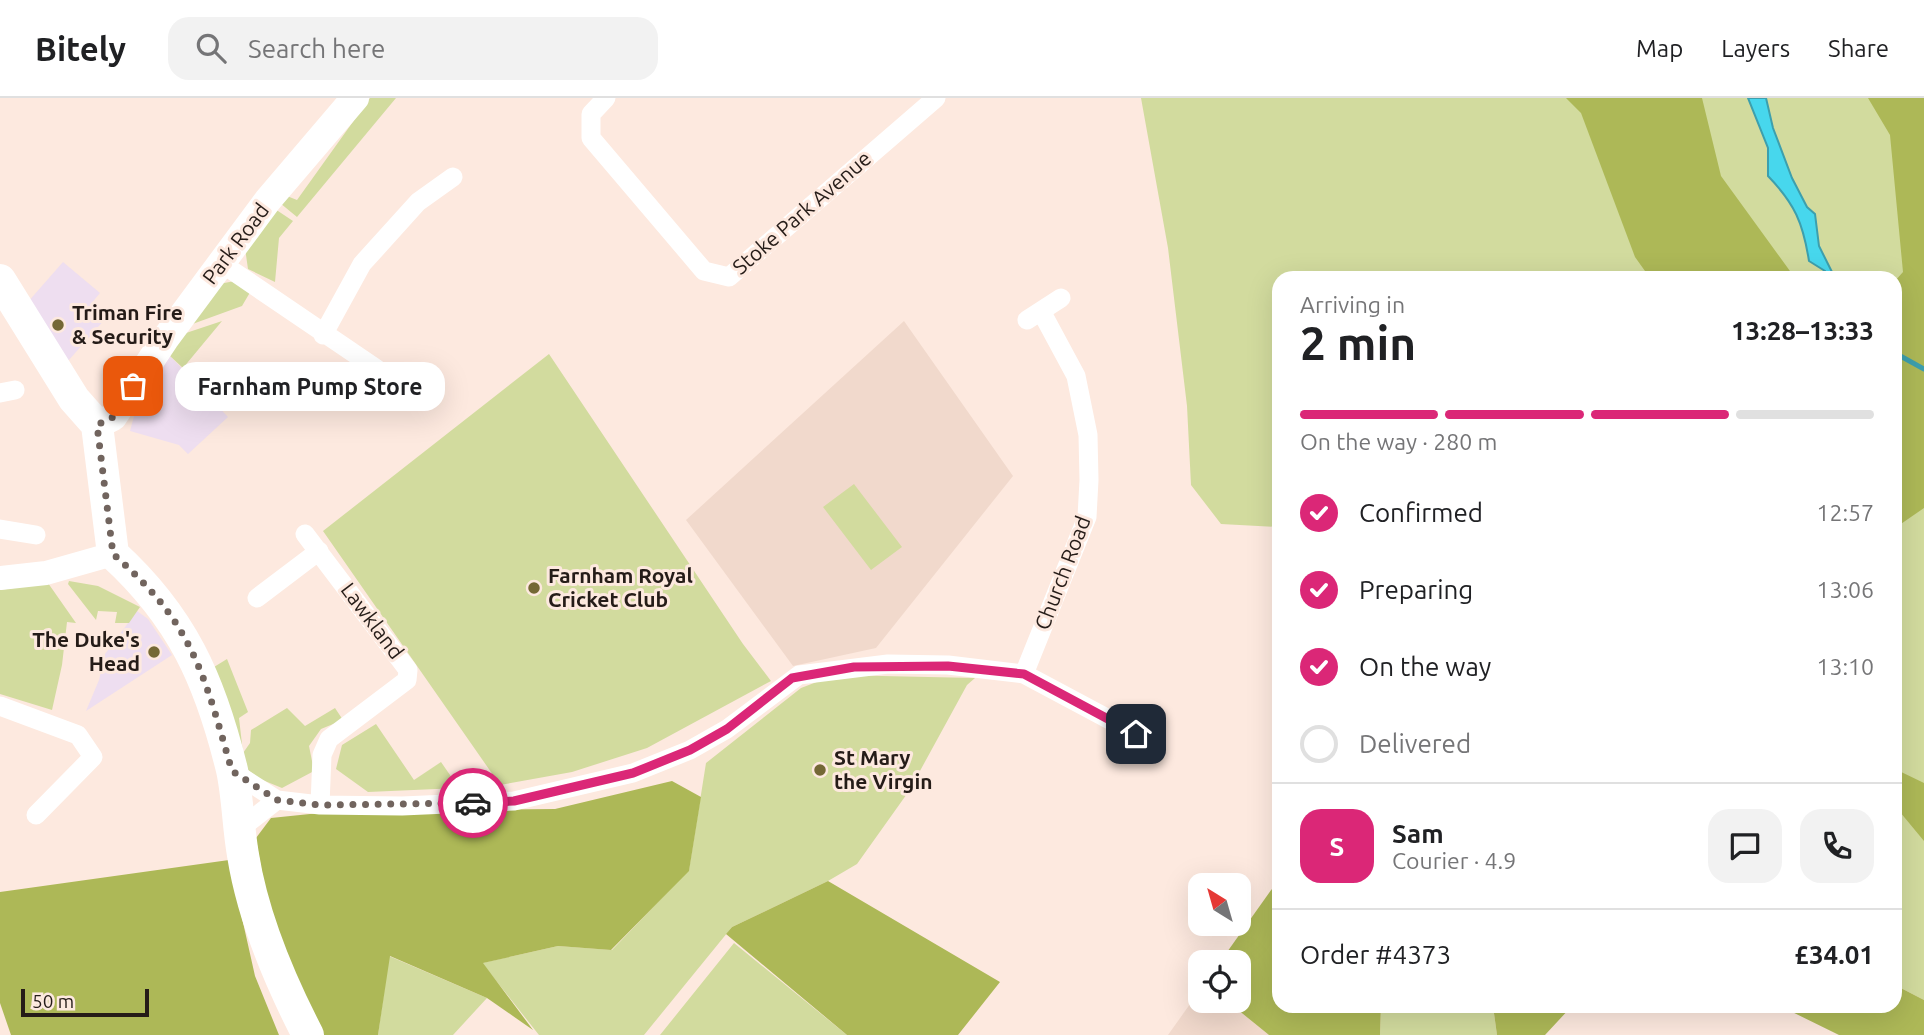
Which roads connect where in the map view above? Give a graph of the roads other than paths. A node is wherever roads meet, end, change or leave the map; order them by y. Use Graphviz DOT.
graph roads {
  1 [pos="355,98"];
  2 [pos="606,98"];
  3 [pos="936,98"];
  4 [pos="453,177"];
  5 [pos="221,263"];
  6 [pos="0,280"];
  7 [pos="1060,298"];
  8 [pos="323,335"];
  9 [pos="377,369"];
  10 [pos="97,425"];
  11 [pos="0,529"];
  12 [pos="305,534"];
  13 [pos="36,535"];
  14 [pos="319,551"];
  15 [pos="113,554"];
  16 [pos="0,578"];
  17 [pos="257,598"];
  18 [pos="1024,674"];
  19 [pos="0,706"];
  20 [pos="1142,737"];
  21 [pos="232,771"];
  22 [pos="277,800"];
  23 [pos="320,805"];
  24 [pos="36,815"];
  25 [pos="241,828"];
  26 [pos="308,1035"];
  1 -- 5 [label="main road, Park Road"];
  2 -- 3 [label="street, Stoke Park Avenue"];
  4 -- 8 [label="street"];
  5 -- 8 [label="street"];
  5 -- 10 [label="main road, Park Road"];
  6 -- 10 [label="main road"];
  7 -- 18 [label="street, Church Road"];
  8 -- 9 [label="street"];
  10 -- 15 [label="main road"];
  11 -- 13 [label="street"];
  12 -- 14 [label="street, Lawkland"];
  14 -- 17 [label="street"];
  14 -- 23 [label="street, Lawkland"];
  15 -- 16 [label="street"];
  15 -- 21 [label="main road"];
  18 -- 20 [label="street"];
  18 -- 23 [label="street"];
  19 -- 24 [label="street"];
  21 -- 22 [label="street"];
  21 -- 25 [label="main road"];
  22 -- 23 [label="street"];
  22 -- 25 [label="street"];
  25 -- 26 [label="main road"];
}
